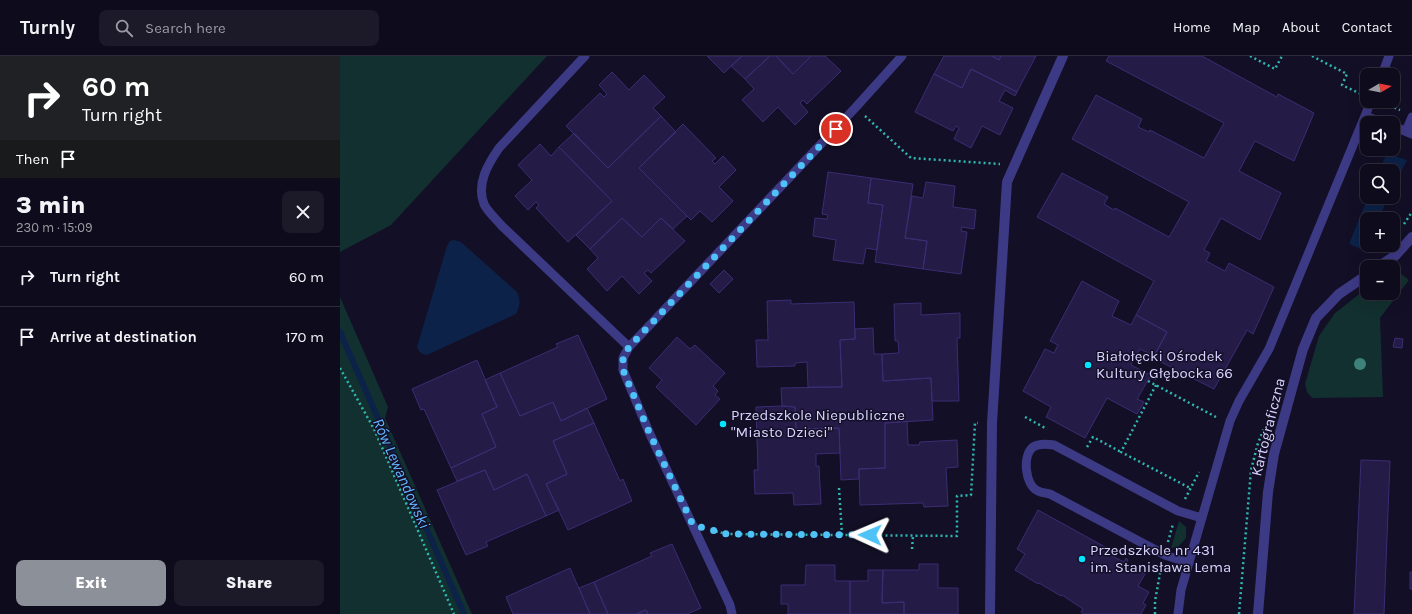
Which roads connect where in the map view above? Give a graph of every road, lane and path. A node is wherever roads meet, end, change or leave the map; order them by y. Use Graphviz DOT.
graph roads {
  1 [pos="585,56"];
  2 [pos="902,56"];
  3 [pos="1063,56"];
  4 [pos="1250,56"];
  5 [pos="1282,56"];
  6 [pos="1312,56"];
  7 [pos="1389,56"];
  8 [pos="1385,68"];
  9 [pos="1360,94"];
  10 [pos="1360,97"];
  11 [pos="1359,100"];
  12 [pos="856,107"];
  13 [pos="1368,108"];
  14 [pos="1394,108"];
  15 [pos="1409,115"];
  16 [pos="1365,116"];
  17 [pos="1360,128"];
  18 [pos="1409,132"];
  19 [pos="998,164"];
  20 [pos="1412,237"];
  21 [pos="1388,260"];
  22 [pos="1360,280"];
  23 [pos="629,347"];
  24 [pos="340,368"];
  25 [pos="1148,381"];
  26 [pos="1156,385"];
  27 [pos="1220,419"];
  28 [pos="978,423"];
  29 [pos="839,488"];
  30 [pos="1190,488"];
  31 [pos="1202,518"];
  32 [pos="693,525"];
  33 [pos="842,535"];
  34 [pos="913,536"];
  35 [pos="912,550"];
  36 [pos="1189,563"];
  37 [pos="454,614"];
  38 [pos="732,614"];
  39 [pos="990,614"];
  40 [pos="1178,614"];
  41 [pos="1258,614"];
  1 -- 23 [label="lane"];
  2 -- 12 [label="lane"];
  3 -- 39 [label="street"];
  4 -- 5 [label="path"];
  6 -- 9 [label="path"];
  7 -- 8 [label="lane"];
  10 -- 11 [label="path"];
  12 -- 19 [label="path"];
  12 -- 23 [label="lane"];
  13 -- 16 [label="lane"];
  14 -- 15 [label="path"];
  15 -- 18 [label="lane"];
  17 -- 31 [label="lane"];
  20 -- 21 [label="street"];
  22 -- 41 [label="street, Kartograficzna"];
  23 -- 32 [label="lane"];
  24 -- 37 [label="path"];
  25 -- 26 [label="path"];
  26 -- 27 [label="path"];
  26 -- 30 [label="path"];
  28 -- 34 [label="path"];
  29 -- 33 [label="path"];
  31 -- 36 [label="lane"];
  31 -- 36 [label="lane"];
  32 -- 33 [label="path"];
  32 -- 38 [label="lane"];
  33 -- 34 [label="path"];
  34 -- 35 [label="path"];
  36 -- 40 [label="lane"];
}
